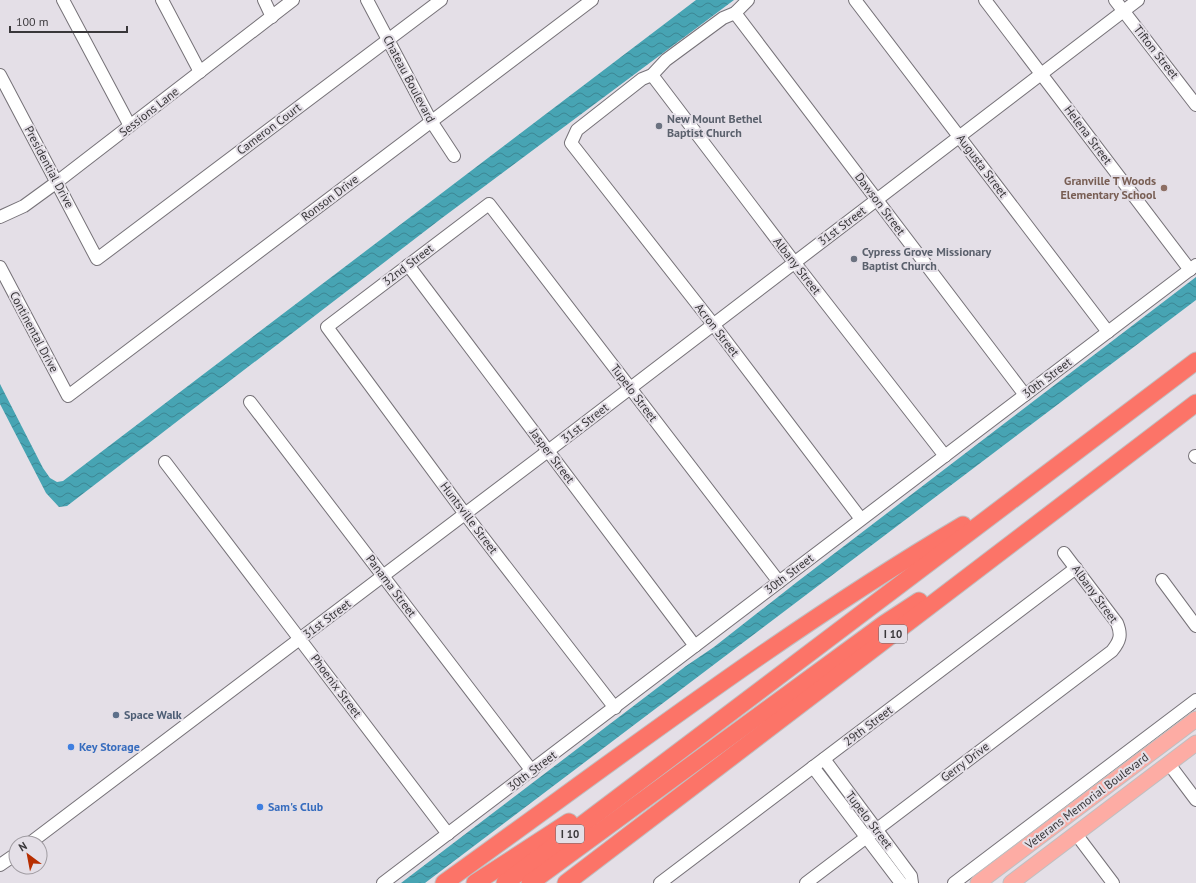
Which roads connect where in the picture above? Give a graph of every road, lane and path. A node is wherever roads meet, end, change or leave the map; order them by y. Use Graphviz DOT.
graph roads {
  1 [pos="63,0"];
  2 [pos="162,0"];
  3 [pos="264,0"];
  4 [pos="294,0"];
  5 [pos="367,0"];
  6 [pos="441,0"];
  7 [pos="592,0"];
  8 [pos="748,0"];
  9 [pos="855,0"];
  10 [pos="985,0"];
  11 [pos="1115,0"];
  12 [pos="1138,0"];
  13 [pos="1124,11"];
  14 [pos="735,13"];
  15 [pos="272,17"];
  16 [pos="388,40"];
  17 [pos="200,72"];
  18 [pos="1042,74"];
  19 [pos="0,75"];
  20 [pos="652,75"];
  21 [pos="1196,105"];
  22 [pos="431,121"];
  23 [pos="130,126"];
  24 [pos="960,136"];
  25 [pos="454,156"];
  26 [pos="57,182"];
  27 [pos="876,200"];
  28 [pos="489,204"];
  29 [pos="0,217"];
  30 [pos="97,259"];
  31 [pos="794,262"];
  32 [pos="408,266"];
  33 [pos="0,267"];
  34 [pos="1193,268"];
  35 [pos="713,324"];
  36 [pos="327,327"];
  37 [pos="1108,332"];
  38 [pos="1196,361"];
  39 [pos="630,387"];
  40 [pos="1025,395"];
  41 [pos="68,396"];
  42 [pos="250,402"];
  43 [pos="1196,403"];
  44 [pos="548,451"];
  45 [pos="945,456"];
  46 [pos="165,462"];
  47 [pos="1036,483"];
  48 [pos="465,514"];
  49 [pos="861,519"];
  50 [pos="1039,522"];
  51 [pos="1064,553"];
  52 [pos="1076,568"];
  53 [pos="384,576"];
  54 [pos="1162,580"];
  55 [pos="779,582"];
  56 [pos="1196,626"];
  57 [pos="1120,637"];
  58 [pos="300,639"];
  59 [pos="695,646"];
  60 [pos="1196,700"];
  61 [pos="615,708"];
  62 [pos="1196,719"];
  63 [pos="1196,725"];
  64 [pos="1196,743"];
  65 [pos="1181,754"];
  66 [pos="824,759"];
  67 [pos="1169,764"];
  68 [pos="813,767"];
  69 [pos="532,771"];
  70 [pos="635,784"];
  71 [pos="1196,800"];
  72 [pos="1087,801"];
  73 [pos="876,830"];
  74 [pos="448,834"];
  75 [pos="1076,834"];
  76 [pos="41,835"];
  77 [pos="866,837"];
  78 [pos="1023,849"];
  79 [pos="1048,855"];
  80 [pos="569,882"];
  81 [pos="383,883"];
  82 [pos="444,883"];
  83 [pos="475,883"];
  84 [pos="505,883"];
  85 [pos="530,883"];
  86 [pos="660,883"];
  87 [pos="806,883"];
  88 [pos="901,883"];
  89 [pos="912,883"];
  90 [pos="954,883"];
  91 [pos="978,883"];
  92 [pos="1007,883"];
  93 [pos="1011,883"];
  94 [pos="1113,883"];
  1 -- 23 [label="street"];
  2 -- 17 [label="street"];
  3 -- 15 [label="street"];
  4 -- 15 [label="street, Sessions Lane"];
  5 -- 16 [label="street, Chateau Boulevard"];
  6 -- 16 [label="street, Cameron Court"];
  7 -- 22 [label="street, Ronson Drive"];
  8 -- 14 [label="street"];
  9 -- 24 [label="street, Augusta Street"];
  10 -- 18 [label="street, Helena Street"];
  11 -- 13 [label="street, Tifton Street"];
  12 -- 13 [label="street, 31st Street"];
  13 -- 18 [label="street, 31st Street"];
  13 -- 21 [label="street, Tifton Street"];
  14 -- 20 [label="street"];
  14 -- 27 [label="street, Dawson Street"];
  15 -- 17 [label="street, Sessions Lane"];
  16 -- 22 [label="street, Chateau Boulevard"];
  16 -- 30 [label="street, Cameron Court"];
  17 -- 23 [label="street, Sessions Lane"];
  18 -- 24 [label="street, 31st Street"];
  18 -- 34 [label="street, Helena Street"];
  19 -- 26 [label="street, Presidential Drive"];
  20 -- 31 [label="street, Albany Street"];
  20 -- 35 [label="street, Acron Street"];
  22 -- 25 [label="street, Chateau Boulevard"];
  22 -- 41 [label="street, Ronson Drive"];
  23 -- 26 [label="street, Sessions Lane"];
  24 -- 27 [label="street, 31st Street"];
  24 -- 37 [label="street, Augusta Street"];
  26 -- 29 [label="street, Sessions Lane"];
  26 -- 30 [label="street, Presidential Drive"];
  27 -- 31 [label="street, 31st Street"];
  27 -- 40 [label="street, Dawson Street"];
  28 -- 32 [label="street, 32nd Street"];
  28 -- 39 [label="street, Tupelo Street"];
  31 -- 35 [label="street, 31st Street"];
  31 -- 45 [label="street, Albany Street"];
  32 -- 36 [label="street, 32nd Street"];
  32 -- 44 [label="street, Jasper Street"];
  33 -- 41 [label="street, Continental Drive"];
  34 -- 37 [label="street, 30th Street"];
  35 -- 39 [label="street, 31st Street"];
  35 -- 49 [label="street, Acron Street"];
  36 -- 48 [label="street, Huntsville Street"];
  37 -- 40 [label="street, 30th Street"];
  38 -- 47 [label="highway, I 10"];
  39 -- 44 [label="street, 31st Street"];
  39 -- 55 [label="street, Tupelo Street"];
  40 -- 45 [label="street, 30th Street"];
  42 -- 53 [label="street, Panama Street"];
  43 -- 50 [label="highway, I 10"];
  44 -- 48 [label="street, 31st Street"];
  44 -- 59 [label="street, Jasper Street"];
  45 -- 49 [label="street, 30th Street"];
  46 -- 58 [label="street, Phoenix Street"];
  47 -- 70 [label="highway, I 10"];
  47 -- 82 [label="highway"];
  48 -- 53 [label="street, 31st Street"];
  48 -- 61 [label="street, Huntsville Street"];
  49 -- 55 [label="street, 30th Street"];
  50 -- 80 [label="highway, I 10"];
  50 -- 85 [label="highway"];
  51 -- 52 [label="street, Albany Street"];
  52 -- 57 [label="street, Albany Street"];
  52 -- 66 [label="street, 29th Street"];
  53 -- 58 [label="street, 31st Street"];
  53 -- 69 [label="street, Panama Street"];
  54 -- 56 [label="street"];
  55 -- 59 [label="street, 30th Street"];
  57 -- 73 [label="street, Gerry Drive"];
  58 -- 74 [label="street, Phoenix Street"];
  58 -- 76 [label="street, 31st Street"];
  59 -- 61 [label="street, 30th Street"];
  60 -- 90 [label="street"];
  61 -- 69 [label="street, 30th Street"];
  62 -- 72 [label="main road, Veterans Memorial Boulevard"];
  63 -- 65 [label="main road"];
  64 -- 65 [label="main road, Veterans Memorial Boulevard"];
  65 -- 67 [label="main road, Veterans Memorial Boulevard"];
  66 -- 68 [label="street, 29th Street"];
  66 -- 73 [label="street, Tupelo Street"];
  67 -- 71 [label="street"];
  67 -- 75 [label="main road, Veterans Memorial Boulevard"];
  68 -- 77 [label="street, Tupelo Street"];
  68 -- 86 [label="street, 29th Street"];
  69 -- 74 [label="street, 30th Street"];
  70 -- 83 [label="highway"];
  70 -- 84 [label="highway, I 10"];
  72 -- 78 [label="main road, Veterans Memorial Boulevard"];
  72 -- 79 [label="main road"];
  73 -- 77 [label="street, Gerry Drive"];
  73 -- 89 [label="street, Tupelo Street"];
  74 -- 81 [label="street, 30th Street"];
  75 -- 79 [label="main road, Veterans Memorial Boulevard"];
  75 -- 94 [label="street"];
  77 -- 87 [label="street, Gerry Drive"];
  77 -- 88 [label="street, Tupelo Street"];
  78 -- 91 [label="main road, Veterans Memorial Boulevard"];
  78 -- 92 [label="main road"];
  79 -- 93 [label="main road, Veterans Memorial Boulevard"];
}
